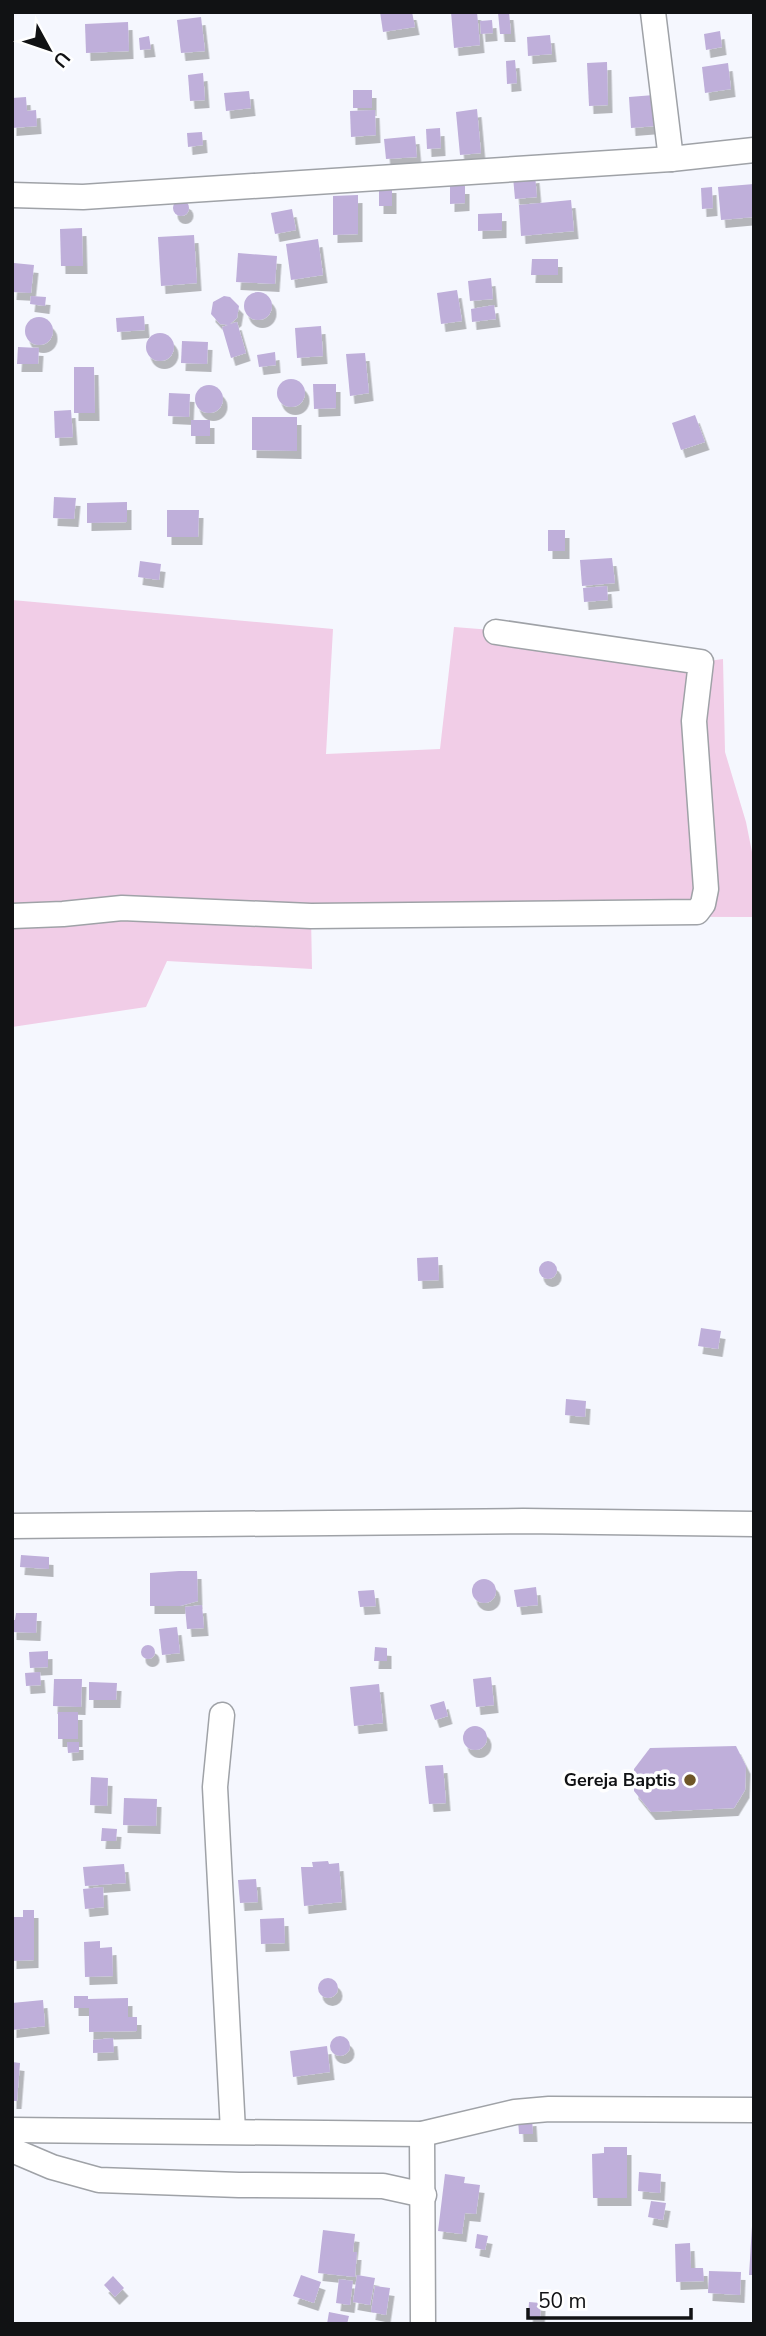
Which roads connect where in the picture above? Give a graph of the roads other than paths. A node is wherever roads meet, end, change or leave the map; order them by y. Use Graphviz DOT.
graph roads {
  1 [pos="653,12"];
  2 [pos="754,150"];
  3 [pos="671,159"];
  4 [pos="12,195"];
  5 [pos="496,632"];
  6 [pos="12,916"];
  7 [pos="754,1524"];
  8 [pos="12,1526"];
  9 [pos="222,1715"];
  10 [pos="754,2110"];
  11 [pos="12,2130"];
  12 [pos="233,2130"];
  13 [pos="422,2134"];
  14 [pos="12,2150"];
  15 [pos="424,2195"];
  16 [pos="422,2324"];
  1 -- 3 [label="street"];
  2 -- 3 [label="street"];
  3 -- 4 [label="street"];
  5 -- 6 [label="street"];
  7 -- 8 [label="street"];
  9 -- 12 [label="street"];
  10 -- 13 [label="street"];
  11 -- 12 [label="street"];
  12 -- 13 [label="street"];
  13 -- 15 [label="street"];
  14 -- 15 [label="street"];
  15 -- 16 [label="street"];
}
